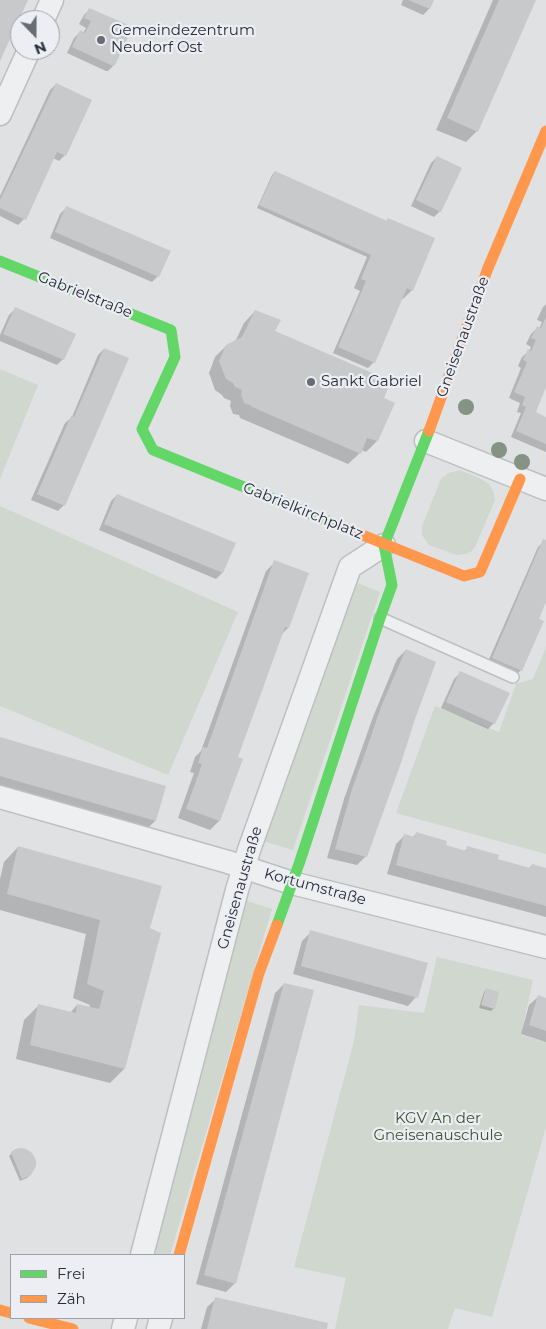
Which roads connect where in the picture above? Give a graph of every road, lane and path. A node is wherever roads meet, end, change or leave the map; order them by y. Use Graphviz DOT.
graph roads {
  1 [pos="24,60"];
  2 [pos="0,114"];
  3 [pos="546,131"];
  4 [pos="0,261"];
  5 [pos="171,330"];
  6 [pos="426,441"];
  7 [pos="520,478"];
  8 [pos="546,489"];
  9 [pos="384,544"];
  10 [pos="380,618"];
  11 [pos="513,677"];
  12 [pos="0,797"];
  13 [pos="244,867"];
  14 [pos="292,883"];
  15 [pos="546,947"];
  16 [pos="142,1254"];
  17 [pos="179,1254"];
  18 [pos="34,1319"];
  19 [pos="73,1329"];
  1 -- 2 [label="street"];
  3 -- 6 [label="street, Gneisenaustraße"];
  4 -- 5 [label="street, Gabrielstraße"];
  5 -- 9 [label="street, Gabrielkirchplatz"];
  6 -- 7 [label="street"];
  6 -- 9 [label="street, Gneisenaustraße"];
  7 -- 8 [label="street"];
  7 -- 9 [label="street, Gabrielkirchplatz"];
  9 -- 10 [label="street"];
  9 -- 13 [label="street, Gneisenaustraße"];
  10 -- 11 [label="lane"];
  10 -- 14 [label="street"];
  12 -- 13 [label="street, Kortumstraße"];
  13 -- 14 [label="street, Kortumstraße"];
  13 -- 16 [label="street, Gneisenaustraße"];
  14 -- 15 [label="street, Kortumstraße"];
  14 -- 17 [label="street"];
  18 -- 19 [label="street"];
}
